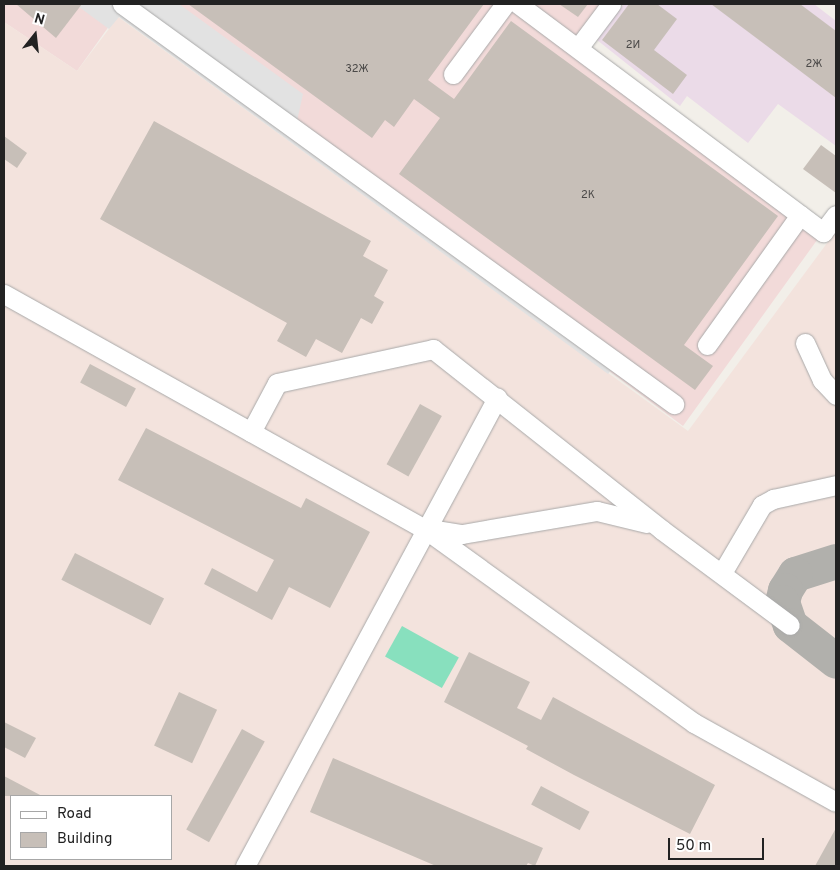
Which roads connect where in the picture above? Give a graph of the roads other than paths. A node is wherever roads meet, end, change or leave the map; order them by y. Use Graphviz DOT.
graph roads {
  1 [pos="122,4"];
  2 [pos="505,4"];
  3 [pos="518,4"];
  4 [pos="611,4"];
  5 [pos="578,48"];
  6 [pos="453,74"];
  7 [pos="800,215"];
  8 [pos="836,215"];
  9 [pos="4,294"];
  10 [pos="805,343"];
  11 [pos="707,345"];
  12 [pos="836,395"];
  13 [pos="497,398"];
  14 [pos="674,404"];
  15 [pos="251,432"];
  16 [pos="836,485"];
  17 [pos="425,529"];
  18 [pos="662,530"];
  19 [pos="722,573"];
  20 [pos="790,625"];
  21 [pos="836,802"];
  22 [pos="245,866"];
  1 -- 14 [label="lane"];
  2 -- 6 [label="lane"];
  3 -- 5 [label="lane"];
  4 -- 5 [label="lane"];
  5 -- 7 [label="lane"];
  7 -- 8 [label="lane"];
  7 -- 11 [label="lane"];
  9 -- 15 [label="lane"];
  10 -- 12 [label="lane"];
  13 -- 15 [label="lane"];
  13 -- 17 [label="lane"];
  13 -- 18 [label="lane"];
  15 -- 17 [label="lane"];
  16 -- 19 [label="lane"];
  17 -- 18 [label="lane"];
  17 -- 21 [label="lane"];
  17 -- 22 [label="lane"];
  18 -- 19 [label="lane"];
  19 -- 20 [label="lane"];
}
